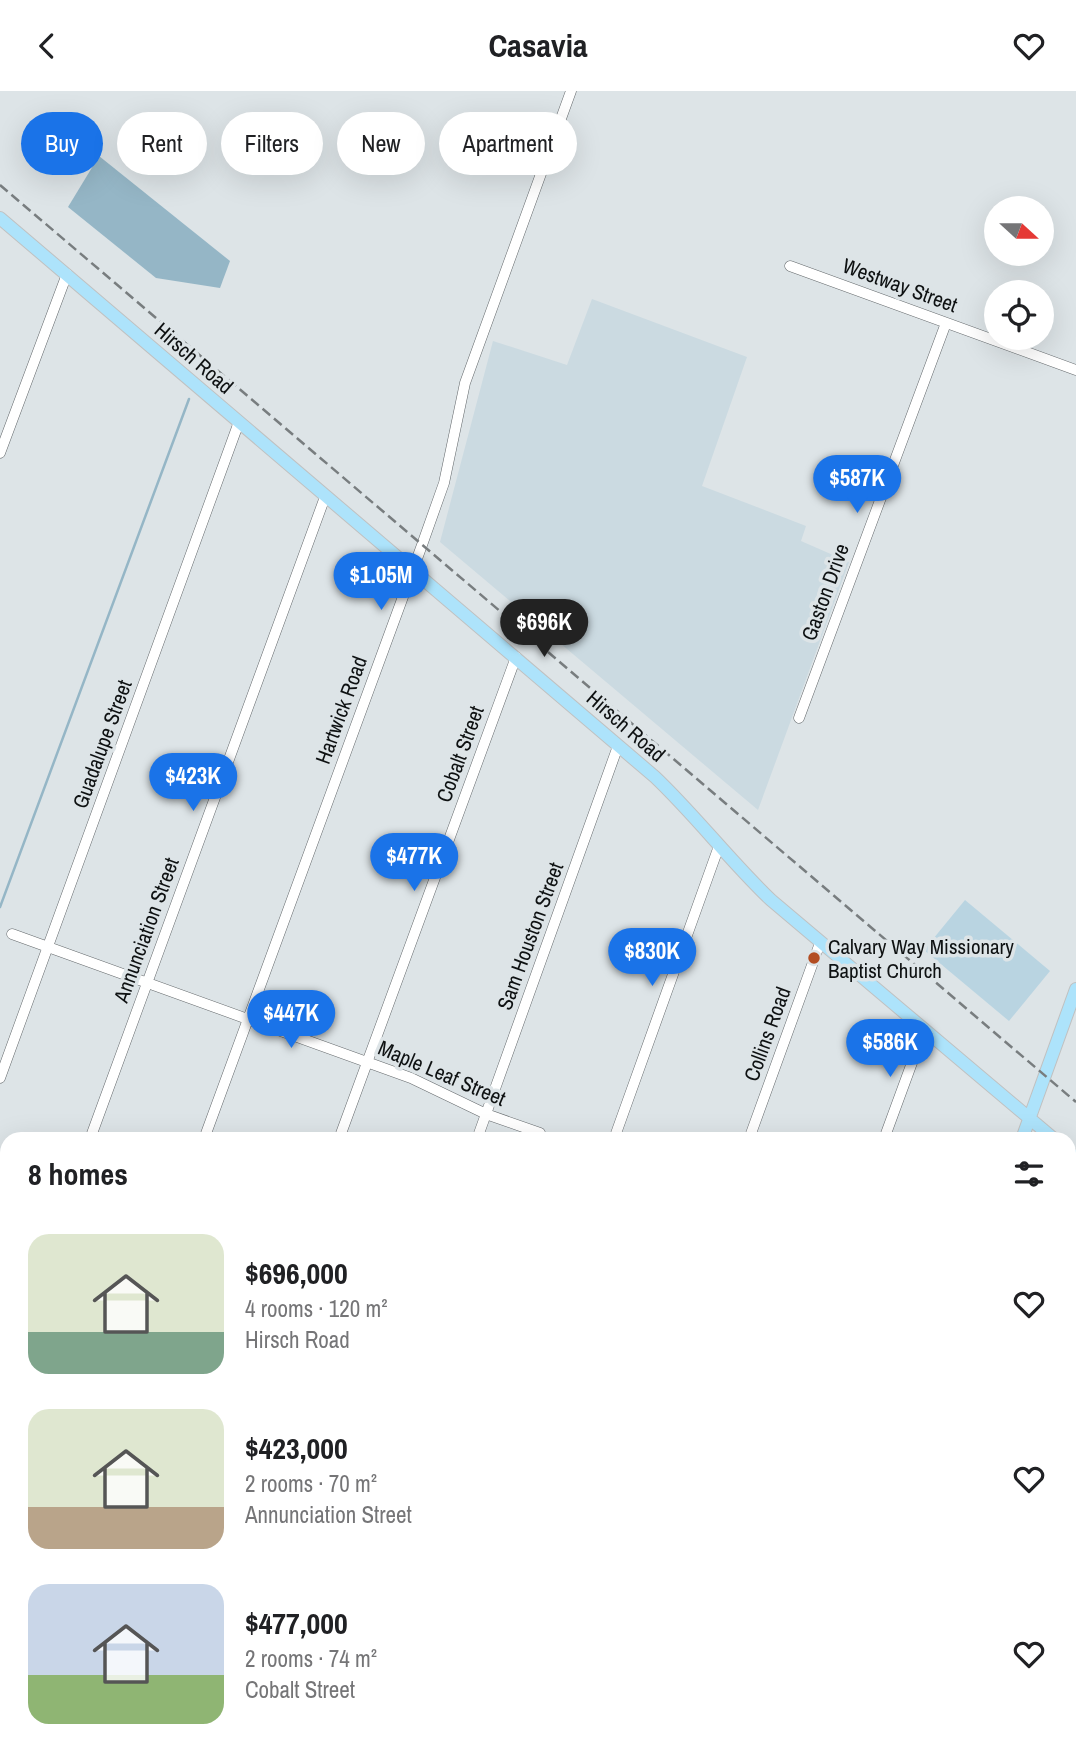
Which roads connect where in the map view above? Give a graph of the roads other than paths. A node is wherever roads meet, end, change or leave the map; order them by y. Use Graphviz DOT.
graph roads {
  1 [pos="571,91"];
  2 [pos="0,218"];
  3 [pos="790,265"];
  4 [pos="66,274"];
  5 [pos="946,323"];
  6 [pos="1076,370"];
  7 [pos="239,422"];
  8 [pos="0,453"];
  9 [pos="326,497"];
  10 [pos="413,571"];
  11 [pos="516,657"];
  12 [pos="799,718"];
  13 [pos="618,746"];
  14 [pos="719,846"];
  15 [pos="12,934"];
  16 [pos="820,943"];
  17 [pos="49,947"];
  18 [pos="148,982"];
  19 [pos="1076,989"];
  20 [pos="1073,1004"];
  21 [pos="248,1018"];
  22 [pos="924,1030"];
  23 [pos="368,1062"];
  24 [pos="0,1078"];
  25 [pos="486,1114"];
  26 [pos="1029,1119"];
  27 [pos="93,1132"];
  28 [pos="207,1132"];
  29 [pos="342,1132"];
  30 [pos="480,1132"];
  31 [pos="537,1132"];
  32 [pos="617,1132"];
  33 [pos="752,1132"];
  34 [pos="887,1132"];
  35 [pos="1024,1132"];
  36 [pos="1045,1132"];
  1 -- 10 [label="street, Hartwick Road"];
  2 -- 4 [label="main road, Hirsch Road"];
  3 -- 5 [label="street, Westway Street"];
  4 -- 7 [label="main road, Hirsch Road"];
  4 -- 8 [label="street"];
  5 -- 6 [label="street, Westway Street"];
  5 -- 12 [label="street, Gaston Drive"];
  7 -- 9 [label="main road, Hirsch Road"];
  7 -- 17 [label="street, Guadalupe Street"];
  9 -- 10 [label="main road, Hirsch Road"];
  9 -- 18 [label="street, Annunciation Street"];
  10 -- 11 [label="main road, Hirsch Road"];
  10 -- 21 [label="street, Hartwick Road"];
  11 -- 13 [label="main road, Hirsch Road"];
  11 -- 23 [label="street, Cobalt Street"];
  13 -- 14 [label="main road, Hirsch Road"];
  13 -- 25 [label="street, Sam Houston Street"];
  14 -- 16 [label="main road, Hirsch Road"];
  14 -- 32 [label="street"];
  15 -- 17 [label="street, Maple Leaf Street"];
  16 -- 22 [label="main road, Hirsch Road"];
  16 -- 33 [label="street, Collins Road"];
  17 -- 18 [label="street, Maple Leaf Street"];
  17 -- 24 [label="street, Guadalupe Street"];
  18 -- 21 [label="street, Maple Leaf Street"];
  18 -- 27 [label="street, Annunciation Street"];
  19 -- 20 [label="main road"];
  20 -- 26 [label="main road"];
  21 -- 23 [label="street, Maple Leaf Street"];
  21 -- 28 [label="street, Hartwick Road"];
  22 -- 26 [label="main road, Hirsch Road"];
  22 -- 34 [label="street"];
  23 -- 25 [label="street, Maple Leaf Street"];
  23 -- 29 [label="street, Cobalt Street"];
  25 -- 30 [label="street, Sam Houston Street"];
  25 -- 31 [label="street, Maple Leaf Street"];
  26 -- 35 [label="main road"];
  26 -- 36 [label="main road, Hirsch Road"];
}
